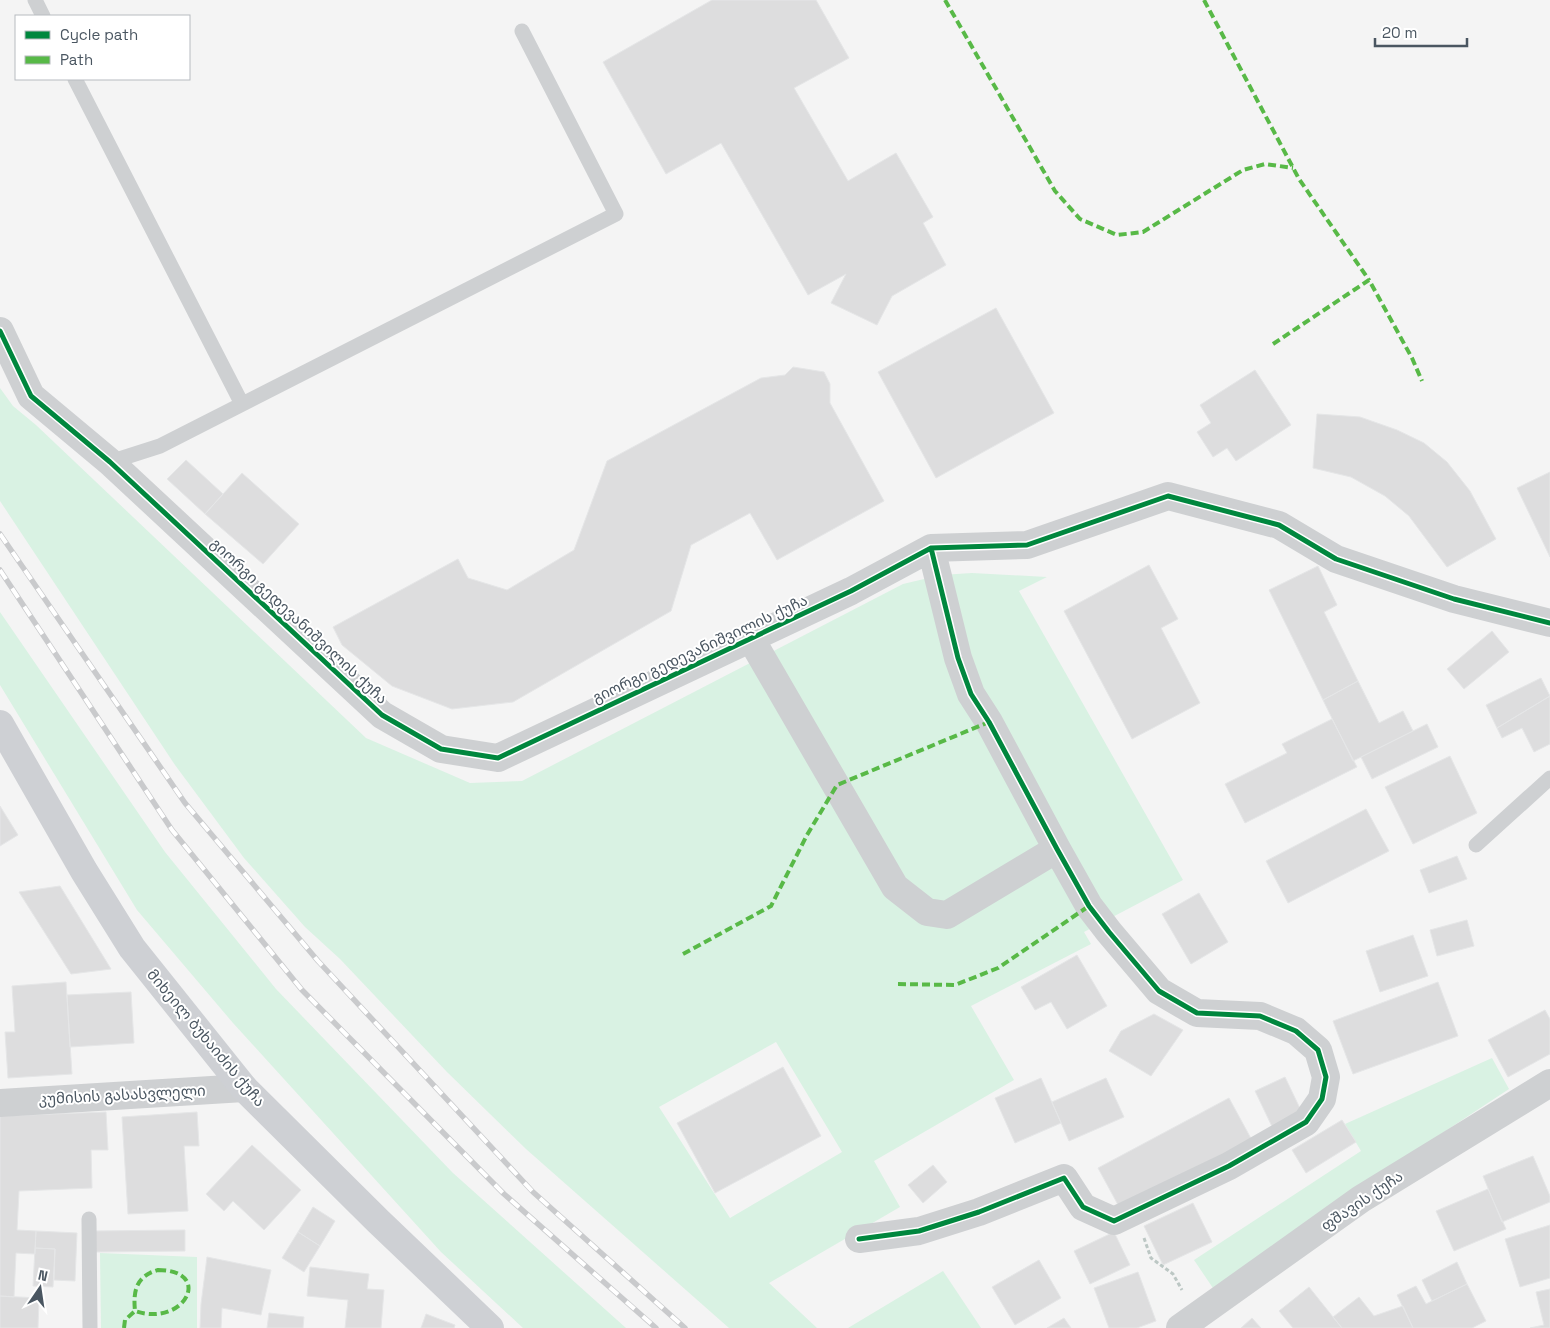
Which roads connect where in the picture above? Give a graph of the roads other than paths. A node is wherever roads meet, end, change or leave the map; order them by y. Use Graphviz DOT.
graph roads {
  1 [pos="35,0"];
  2 [pos="42,15"];
  3 [pos="522,31"];
  4 [pos="76,80"];
  5 [pos="0,331"];
  6 [pos="242,404"];
  7 [pos="110,462"];
  8 [pos="931,548"];
  9 [pos="1550,623"];
  10 [pos="751,638"];
  11 [pos="2,734"];
  12 [pos="1550,778"];
  13 [pos="1476,845"];
  14 [pos="1057,849"];
  15 [pos="1550,1083"];
  16 [pos="244,1088"];
  17 [pos="0,1102"];
  18 [pos="89,1219"];
  19 [pos="859,1239"];
  20 [pos="1189,1322"];
  21 [pos="90,1328"];
  22 [pos="490,1328"];
  1 -- 2 [label="lane"];
  3 -- 6 [label="lane"];
  4 -- 6 [label="lane"];
  5 -- 7 [label="street, გიორგი გედევანიშვილის ქუჩა"];
  6 -- 7 [label="lane"];
  7 -- 10 [label="street, გიორგი გედევანიშვილის ქუჩა"];
  8 -- 9 [label="street, გიორგი გედევანიშვილის ქუჩა"];
  8 -- 10 [label="street, გიორგი გედევანიშვილის ქუჩა"];
  8 -- 14 [label="street"];
  10 -- 14 [label="street"];
  11 -- 16 [label="street, მიხეილ ბუხაიძის ქუჩა"];
  12 -- 13 [label="lane"];
  14 -- 19 [label="street"];
  15 -- 20 [label="street, ფშავის ქუჩა"];
  16 -- 17 [label="street, კუმისის გასასვლელი"];
  16 -- 22 [label="street, მიხეილ ბუხაიძის ქუჩა"];
  18 -- 21 [label="lane"];
}
